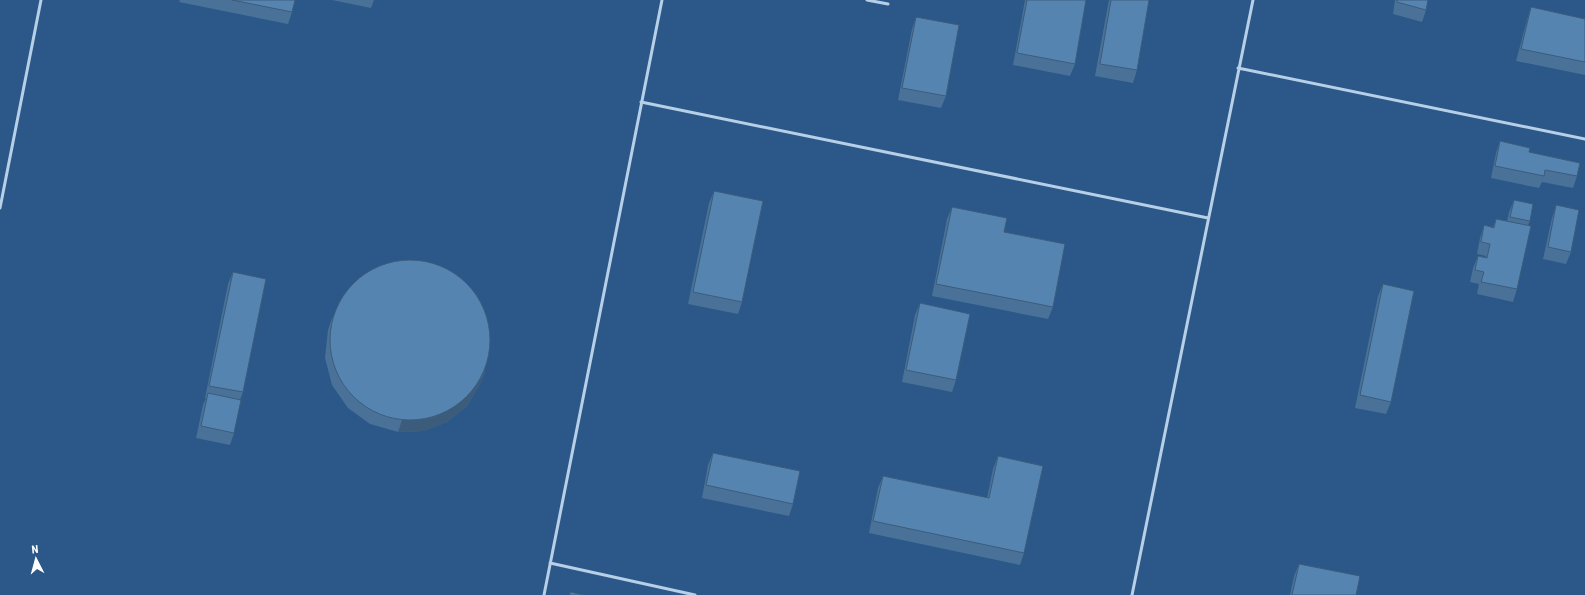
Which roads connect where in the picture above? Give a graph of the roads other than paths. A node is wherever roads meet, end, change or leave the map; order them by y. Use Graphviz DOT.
graph roads {
  1 [pos="42,0"];
  2 [pos="662,0"];
  3 [pos="867,0"];
  4 [pos="1253,0"];
  5 [pos="888,4"];
  6 [pos="1238,68"];
  7 [pos="641,102"];
  8 [pos="1585,139"];
  9 [pos="0,208"];
  10 [pos="1208,218"];
  11 [pos="550,562"];
  12 [pos="544,595"];
  13 [pos="695,595"];
  14 [pos="1132,595"];
  1 -- 9 [label="lane"];
  2 -- 7 [label="lane"];
  3 -- 5 [label="lane"];
  4 -- 6 [label="lane"];
  6 -- 8 [label="lane"];
  6 -- 10 [label="lane"];
  7 -- 10 [label="lane"];
  7 -- 11 [label="lane"];
  10 -- 14 [label="lane"];
  11 -- 12 [label="lane"];
  11 -- 13 [label="lane"];
}
